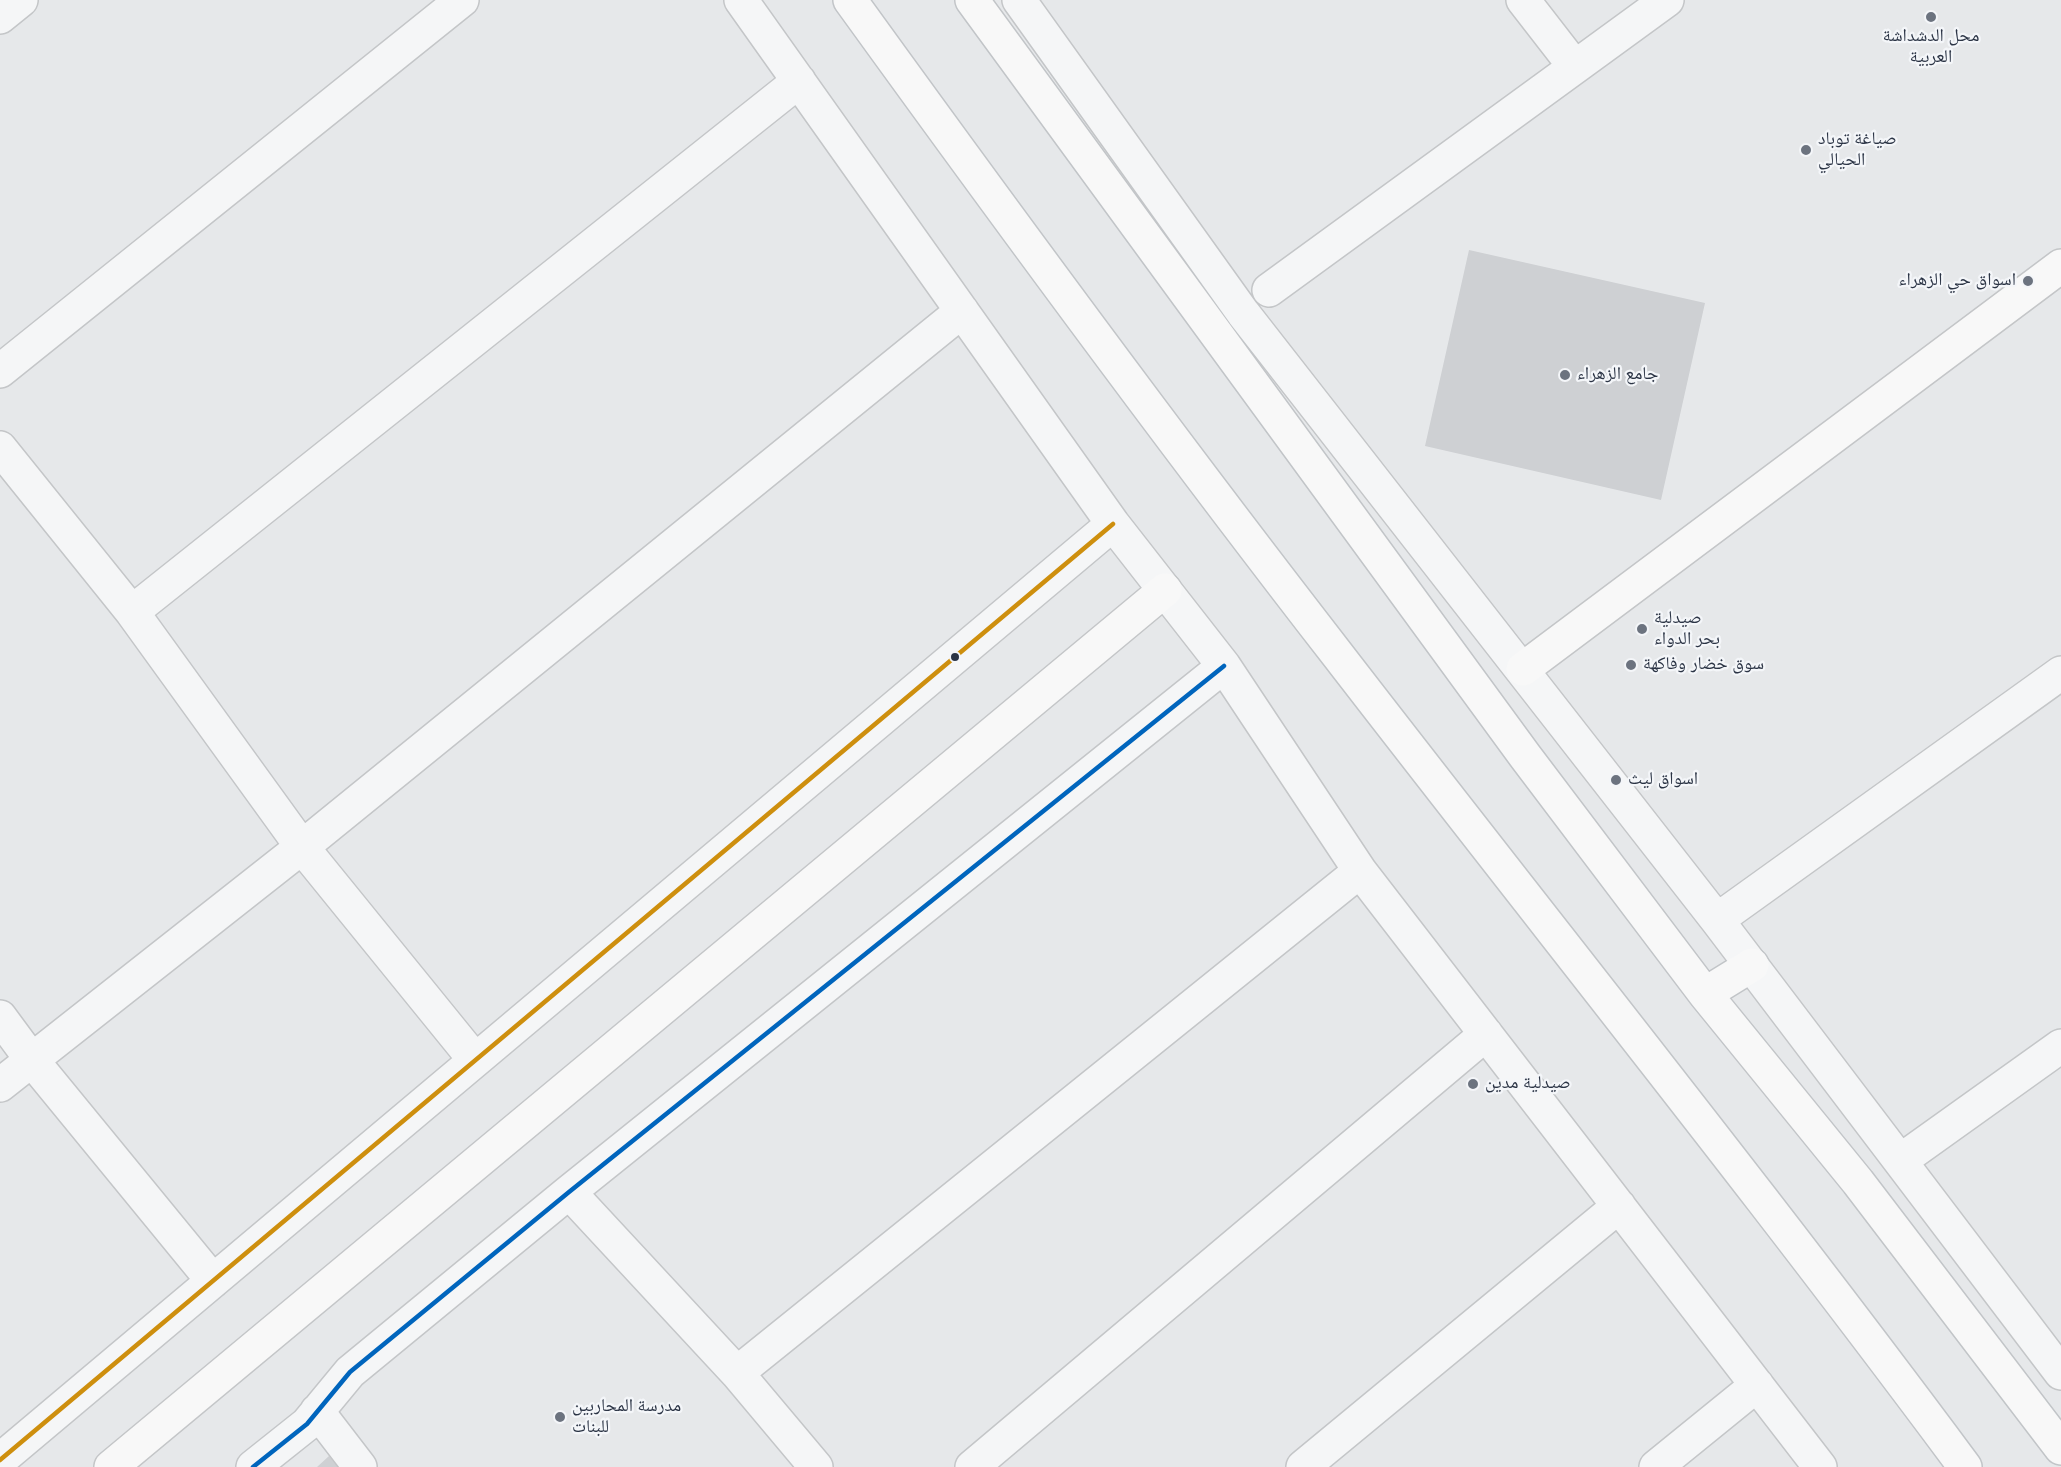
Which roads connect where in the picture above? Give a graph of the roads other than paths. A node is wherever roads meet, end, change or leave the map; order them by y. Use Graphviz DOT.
graph roads {
  1 [pos="21,0"];
  2 [pos="462,0"];
  3 [pos="741,0"];
  4 [pos="850,0"];
  5 [pos="972,0"];
  6 [pos="1019,0"];
  7 [pos="1523,0"];
  8 [pos="1667,0"];
  9 [pos="0,17"];
  10 [pos="1575,67"];
  11 [pos="799,81"];
  12 [pos="2061,266"];
  13 [pos="1269,290"];
  14 [pos="962,311"];
  15 [pos="0,371"];
  16 [pos="0,447"];
  17 [pos="1113,524"];
  18 [pos="1165,590"];
  19 [pos="132,612"];
  20 [pos="1224,666"];
  21 [pos="1523,669"];
  22 [pos="2061,673"];
  23 [pos="302,847"];
  24 [pos="1360,871"];
  25 [pos="1718,920"];
  26 [pos="1752,965"];
  27 [pos="1705,994"];
  28 [pos="0,1017"];
  29 [pos="1486,1034"];
  30 [pos="2061,1046"];
  31 [pos="31,1059"];
  32 [pos="475,1060"];
  33 [pos="0,1085"];
  34 [pos="1900,1161"];
  35 [pos="569,1192"];
  36 [pos="1619,1206"];
  37 [pos="213,1281"];
  38 [pos="2059,1367"];
  39 [pos="737,1373"];
  40 [pos="1757,1385"];
  41 [pos="317,1411"];
  42 [pos="2061,1448"];
  43 [pos="0,1460"];
  44 [pos="111,1467"];
  45 [pos="253,1467"];
  46 [pos="360,1467"];
  47 [pos="816,1467"];
  48 [pos="972,1467"];
  49 [pos="1303,1467"];
  50 [pos="1656,1467"];
  51 [pos="1820,1467"];
  52 [pos="1965,1467"];
  1 -- 9 [label="street"];
  2 -- 15 [label="street"];
  3 -- 11 [label="street"];
  4 -- 52 [label="main road"];
  5 -- 27 [label="main road"];
  6 -- 21 [label="street"];
  7 -- 10 [label="street"];
  8 -- 10 [label="street"];
  10 -- 13 [label="street"];
  11 -- 14 [label="street"];
  11 -- 19 [label="street"];
  12 -- 21 [label="main road"];
  14 -- 17 [label="street"];
  14 -- 23 [label="street"];
  16 -- 19 [label="street"];
  17 -- 18 [label="street"];
  17 -- 32 [label="street"];
  18 -- 20 [label="street"];
  18 -- 44 [label="main road"];
  19 -- 23 [label="street"];
  20 -- 24 [label="street"];
  20 -- 35 [label="street"];
  21 -- 25 [label="street"];
  22 -- 25 [label="street"];
  23 -- 31 [label="street"];
  23 -- 32 [label="street"];
  24 -- 29 [label="street"];
  24 -- 39 [label="street"];
  25 -- 26 [label="street"];
  26 -- 27 [label="main road"];
  26 -- 34 [label="street"];
  27 -- 42 [label="main road"];
  28 -- 31 [label="street"];
  29 -- 36 [label="street"];
  29 -- 48 [label="street"];
  30 -- 34 [label="street"];
  31 -- 33 [label="street"];
  31 -- 37 [label="street"];
  32 -- 37 [label="street"];
  34 -- 38 [label="street"];
  35 -- 39 [label="street"];
  35 -- 41 [label="street"];
  36 -- 40 [label="street"];
  36 -- 49 [label="street"];
  37 -- 43 [label="street"];
  39 -- 47 [label="street"];
  40 -- 50 [label="street"];
  40 -- 51 [label="street"];
  41 -- 45 [label="street"];
  41 -- 46 [label="street"];
}
